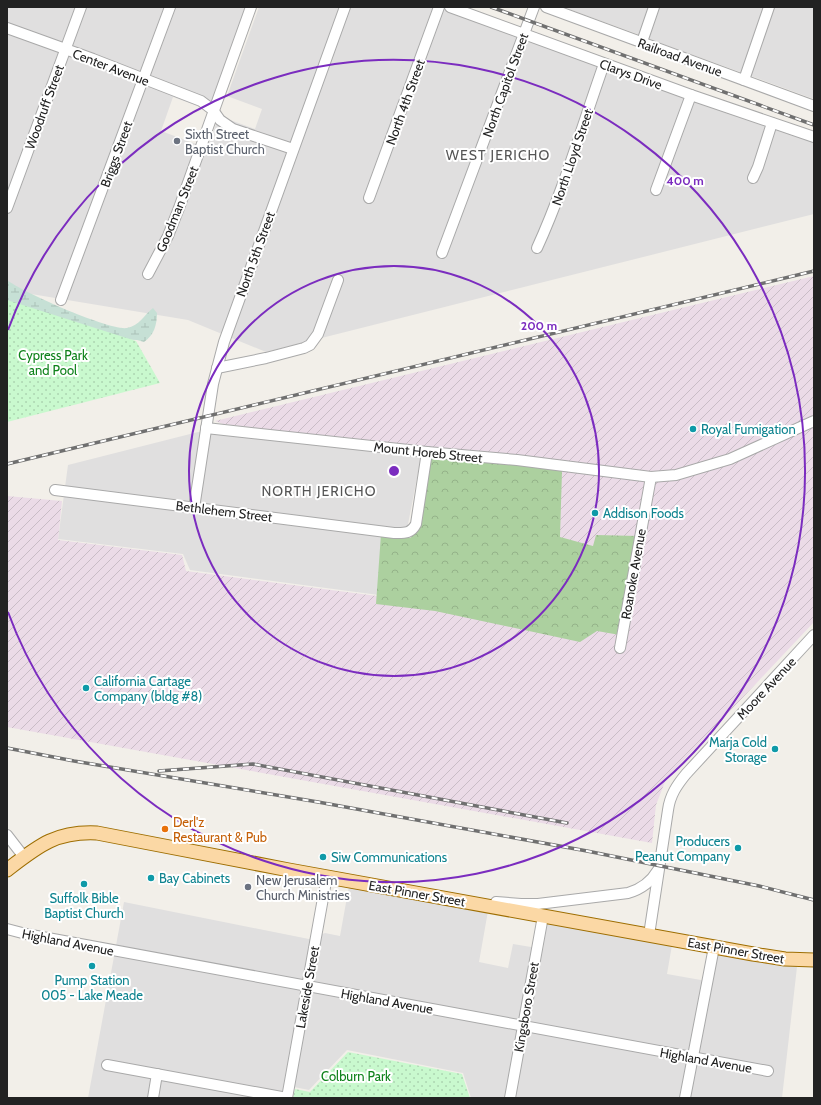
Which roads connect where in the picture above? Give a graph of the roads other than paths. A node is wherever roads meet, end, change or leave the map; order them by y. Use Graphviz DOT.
graph roads {
  1 [pos="81,7"];
  2 [pos="170,7"];
  3 [pos="251,7"];
  4 [pos="345,7"];
  5 [pos="440,7"];
  6 [pos="450,7"];
  7 [pos="534,7"];
  8 [pos="546,7"];
  9 [pos="654,7"];
  10 [pos="769,7"];
  11 [pos="7,28"];
  12 [pos="524,35"];
  13 [pos="642,42"];
  14 [pos="65,49"];
  15 [pos="604,64"];
  16 [pos="143,79"];
  17 [pos="744,80"];
  18 [pos="691,95"];
  19 [pos="814,106"];
  20 [pos="213,110"];
  21 [pos="772,124"];
  22 [pos="814,137"];
  23 [pos="293,149"];
  24 [pos="753,178"];
  25 [pos="656,190"];
  26 [pos="370,198"];
  27 [pos="7,208"];
  28 [pos="536,248"];
  29 [pos="442,253"];
  30 [pos="148,274"];
  31 [pos="338,280"];
  32 [pos="61,300"];
  33 [pos="217,368"];
  34 [pos="814,421"];
  35 [pos="206,428"];
  36 [pos="427,452"];
  37 [pos="651,477"];
  38 [pos="55,490"];
  39 [pos="194,508"];
  40 [pos="814,635"];
  41 [pos="620,648"];
  42 [pos="7,835"];
  43 [pos="24,857"];
  44 [pos="660,866"];
  45 [pos="7,870"];
  46 [pos="328,876"];
  47 [pos="427,895"];
  48 [pos="543,916"];
  49 [pos="7,929"];
  50 [pos="650,935"];
  51 [pos="714,947"];
  52 [pos="814,960"];
  53 [pos="308,987"];
  54 [pos="523,1026"];
  55 [pos="692,1058"];
  56 [pos="107,1065"];
  57 [pos="768,1071"];
  58 [pos="157,1074"];
  59 [pos="153,1098"];
  60 [pos="287,1098"];
  61 [pos="510,1098"];
  62 [pos="685,1098"];
  1 -- 14 [label="street, Woodruff Street"];
  2 -- 16 [label="street, Briggs Street"];
  3 -- 20 [label="street, Goodman Street"];
  4 -- 23 [label="street, North 5th Street"];
  5 -- 26 [label="street, North 4th Street"];
  6 -- 12 [label="street, Clarys Drive"];
  7 -- 12 [label="street, North Capitol Street"];
  8 -- 13 [label="street, Railroad Avenue"];
  9 -- 13 [label="street"];
  10 -- 17 [label="street"];
  11 -- 14 [label="street, Center Avenue"];
  12 -- 15 [label="street, Clarys Drive"];
  12 -- 29 [label="street, North Capitol Street"];
  13 -- 17 [label="street, Railroad Avenue"];
  14 -- 16 [label="street, Center Avenue"];
  14 -- 27 [label="street, Woodruff Street"];
  15 -- 18 [label="street, Clarys Drive"];
  15 -- 28 [label="street, North Lloyd Street"];
  16 -- 20 [label="street, Center Avenue"];
  16 -- 32 [label="street, Briggs Street"];
  17 -- 19 [label="street, Railroad Avenue"];
  18 -- 21 [label="street, Clarys Drive"];
  18 -- 25 [label="street"];
  20 -- 23 [label="street, Center Avenue"];
  20 -- 30 [label="street, Goodman Street"];
  21 -- 22 [label="street, Clarys Drive"];
  21 -- 24 [label="street"];
  23 -- 33 [label="street, North 5th Street"];
  31 -- 33 [label="street"];
  33 -- 35 [label="street, North 5th Street"];
  34 -- 37 [label="street, Mount Horeb Street"];
  35 -- 36 [label="street, Mount Horeb Street"];
  35 -- 39 [label="street, North 5th Street"];
  36 -- 37 [label="street, Mount Horeb Street"];
  36 -- 39 [label="street, Bethlehem Street"];
  37 -- 41 [label="street, Roanoke Avenue"];
  38 -- 39 [label="street, Bethlehem Street"];
  40 -- 44 [label="street, Moore Avenue"];
  42 -- 43 [label="street"];
  43 -- 45 [label="main road, East Pinner Street"];
  43 -- 46 [label="main road, East Pinner Street"];
  44 -- 47 [label="street, Moore Avenue"];
  44 -- 50 [label="street, Moore Avenue"];
  46 -- 47 [label="main road, East Pinner Street"];
  46 -- 53 [label="street, Lakeside Street"];
  47 -- 48 [label="main road, East Pinner Street"];
  48 -- 50 [label="main road, East Pinner Street"];
  48 -- 54 [label="street, Kingsboro Street"];
  49 -- 53 [label="street, Highland Avenue"];
  50 -- 51 [label="main road, East Pinner Street"];
  51 -- 52 [label="main road, East Pinner Street"];
  51 -- 55 [label="street"];
  53 -- 54 [label="street, Highland Avenue"];
  53 -- 60 [label="street, Lakeside Street"];
  54 -- 55 [label="street, Highland Avenue"];
  54 -- 61 [label="street, Kingsboro Street"];
  55 -- 57 [label="street, Highland Avenue"];
  55 -- 62 [label="street"];
  56 -- 58 [label="street"];
  58 -- 59 [label="street"];
  58 -- 60 [label="street"];
}
